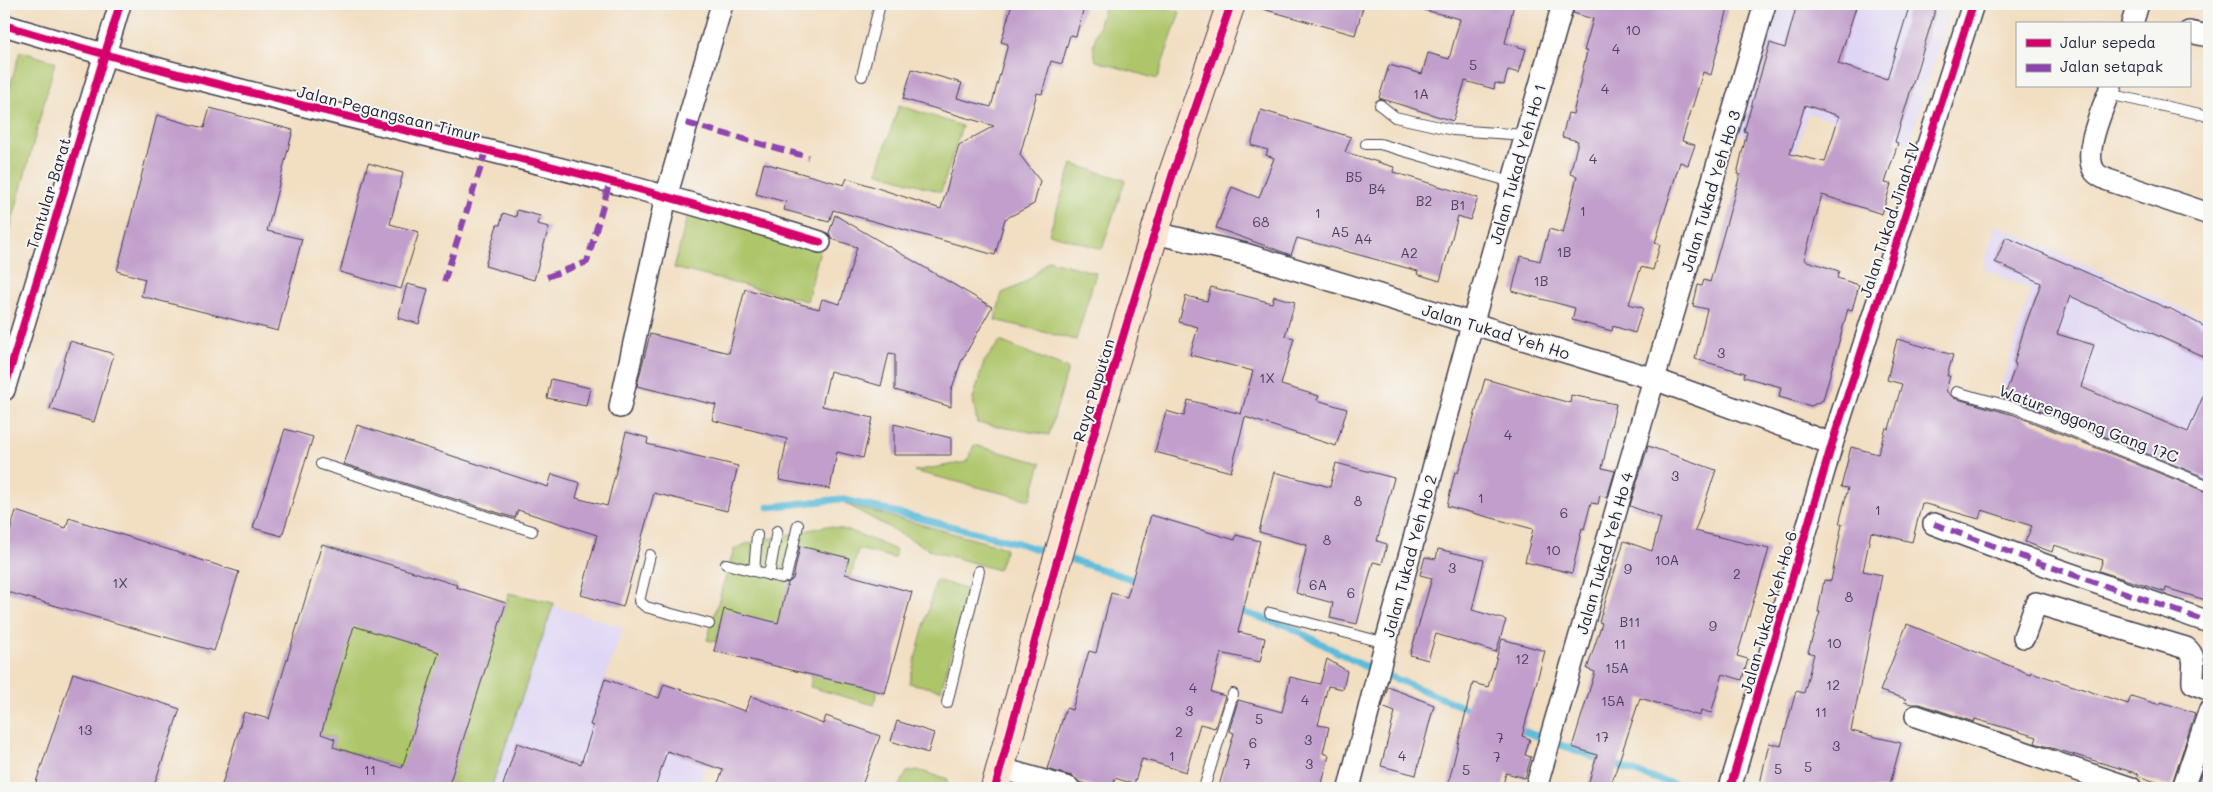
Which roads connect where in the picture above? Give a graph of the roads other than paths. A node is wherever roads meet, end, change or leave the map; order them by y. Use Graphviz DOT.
graph roads {
  1 [pos="120,4"];
  2 [pos="722,4"];
  3 [pos="880,4"];
  4 [pos="1231,4"];
  5 [pos="1563,4"];
  6 [pos="1765,4"];
  7 [pos="1973,4"];
  8 [pos="4,25"];
  9 [pos="2190,32"];
  10 [pos="2209,36"];
  11 [pos="104,56"];
  12 [pos="862,76"];
  13 [pos="2110,90"];
  14 [pos="1380,104"];
  15 [pos="2209,116"];
  16 [pos="1525,135"];
  17 [pos="1366,144"];
  18 [pos="1512,182"];
  19 [pos="666,197"];
  20 [pos="2209,214"];
  21 [pos="1155,233"];
  22 [pos="820,242"];
  23 [pos="1472,325"];
  24 [pos="1654,379"];
  25 [pos="4,390"];
  26 [pos="1956,392"];
  27 [pos="620,407"];
  28 [pos="1832,444"];
  29 [pos="321,464"];
  30 [pos="2209,486"];
  31 [pos="1934,524"];
  32 [pos="798,525"];
  33 [pos="532,531"];
  34 [pos="778,531"];
  35 [pos="757,535"];
  36 [pos="650,554"];
  37 [pos="726,564"];
  38 [pos="754,571"];
  39 [pos="979,571"];
  40 [pos="769,575"];
  41 [pos="1270,613"];
  42 [pos="2209,622"];
  43 [pos="709,624"];
  44 [pos="2024,637"];
  45 [pos="1384,648"];
  46 [pos="2209,690"];
  47 [pos="1233,694"];
  48 [pos="947,703"];
  49 [pos="2209,712"];
  50 [pos="1916,716"];
  51 [pos="997,778"];
  52 [pos="1538,780"];
  53 [pos="1731,787"];
  54 [pos="1069,788"];
  55 [pos="1204,788"];
  56 [pos="1349,788"];
  57 [pos="2131,788"];
  58 [pos="2183,788"];
  1 -- 11 [label="street, Tantular Barat"];
  2 -- 19 [label="street"];
  3 -- 12 [label="lane"];
  4 -- 21 [label="main road, Raya Puputan"];
  5 -- 16 [label="street, Jalan Tukad Yeh Ho 1"];
  6 -- 24 [label="street, Jalan Tukad Yeh Ho 3"];
  7 -- 28 [label="street, Jalan Tukad Jinah IV"];
  8 -- 11 [label="street, Jalan Pegangsaan Timur"];
  9 -- 10 [label="street"];
  11 -- 19 [label="street, Jalan Pegangsaan Timur"];
  11 -- 25 [label="street, Tantular Barat"];
  13 -- 15 [label="lane"];
  13 -- 20 [label="street"];
  14 -- 16 [label="lane"];
  16 -- 18 [label="street, Jalan Tukad Yeh Ho 1"];
  17 -- 18 [label="lane"];
  18 -- 23 [label="street, Jalan Tukad Yeh Ho 1"];
  19 -- 22 [label="street, Jalan Pegangsaan Timur"];
  19 -- 27 [label="street"];
  21 -- 23 [label="street, Jalan Tukad Yeh Ho"];
  21 -- 51 [label="main road, Raya Puputan"];
  23 -- 24 [label="street, Jalan Tukad Yeh Ho"];
  23 -- 45 [label="street, Jalan Tukad Yeh Ho 2"];
  24 -- 28 [label="street, Jalan Tukad Yeh Ho"];
  24 -- 52 [label="street, Jalan Tukad Yeh Ho 4"];
  26 -- 30 [label="lane, Waturenggong Gang 17C"];
  28 -- 53 [label="street, Jalan Tukad Yeh Ho 6"];
  29 -- 33 [label="lane"];
  31 -- 42 [label="street"];
  32 -- 40 [label="lane"];
  34 -- 40 [label="lane"];
  35 -- 38 [label="lane"];
  36 -- 43 [label="lane"];
  37 -- 38 [label="lane"];
  38 -- 40 [label="lane"];
  39 -- 48 [label="lane"];
  41 -- 45 [label="lane"];
  44 -- 46 [label="street"];
  45 -- 56 [label="street, Jalan Tukad Yeh Ho 2"];
  47 -- 55 [label="lane"];
  49 -- 58 [label="street"];
  50 -- 57 [label="street"];
  51 -- 54 [label="street"];
}
